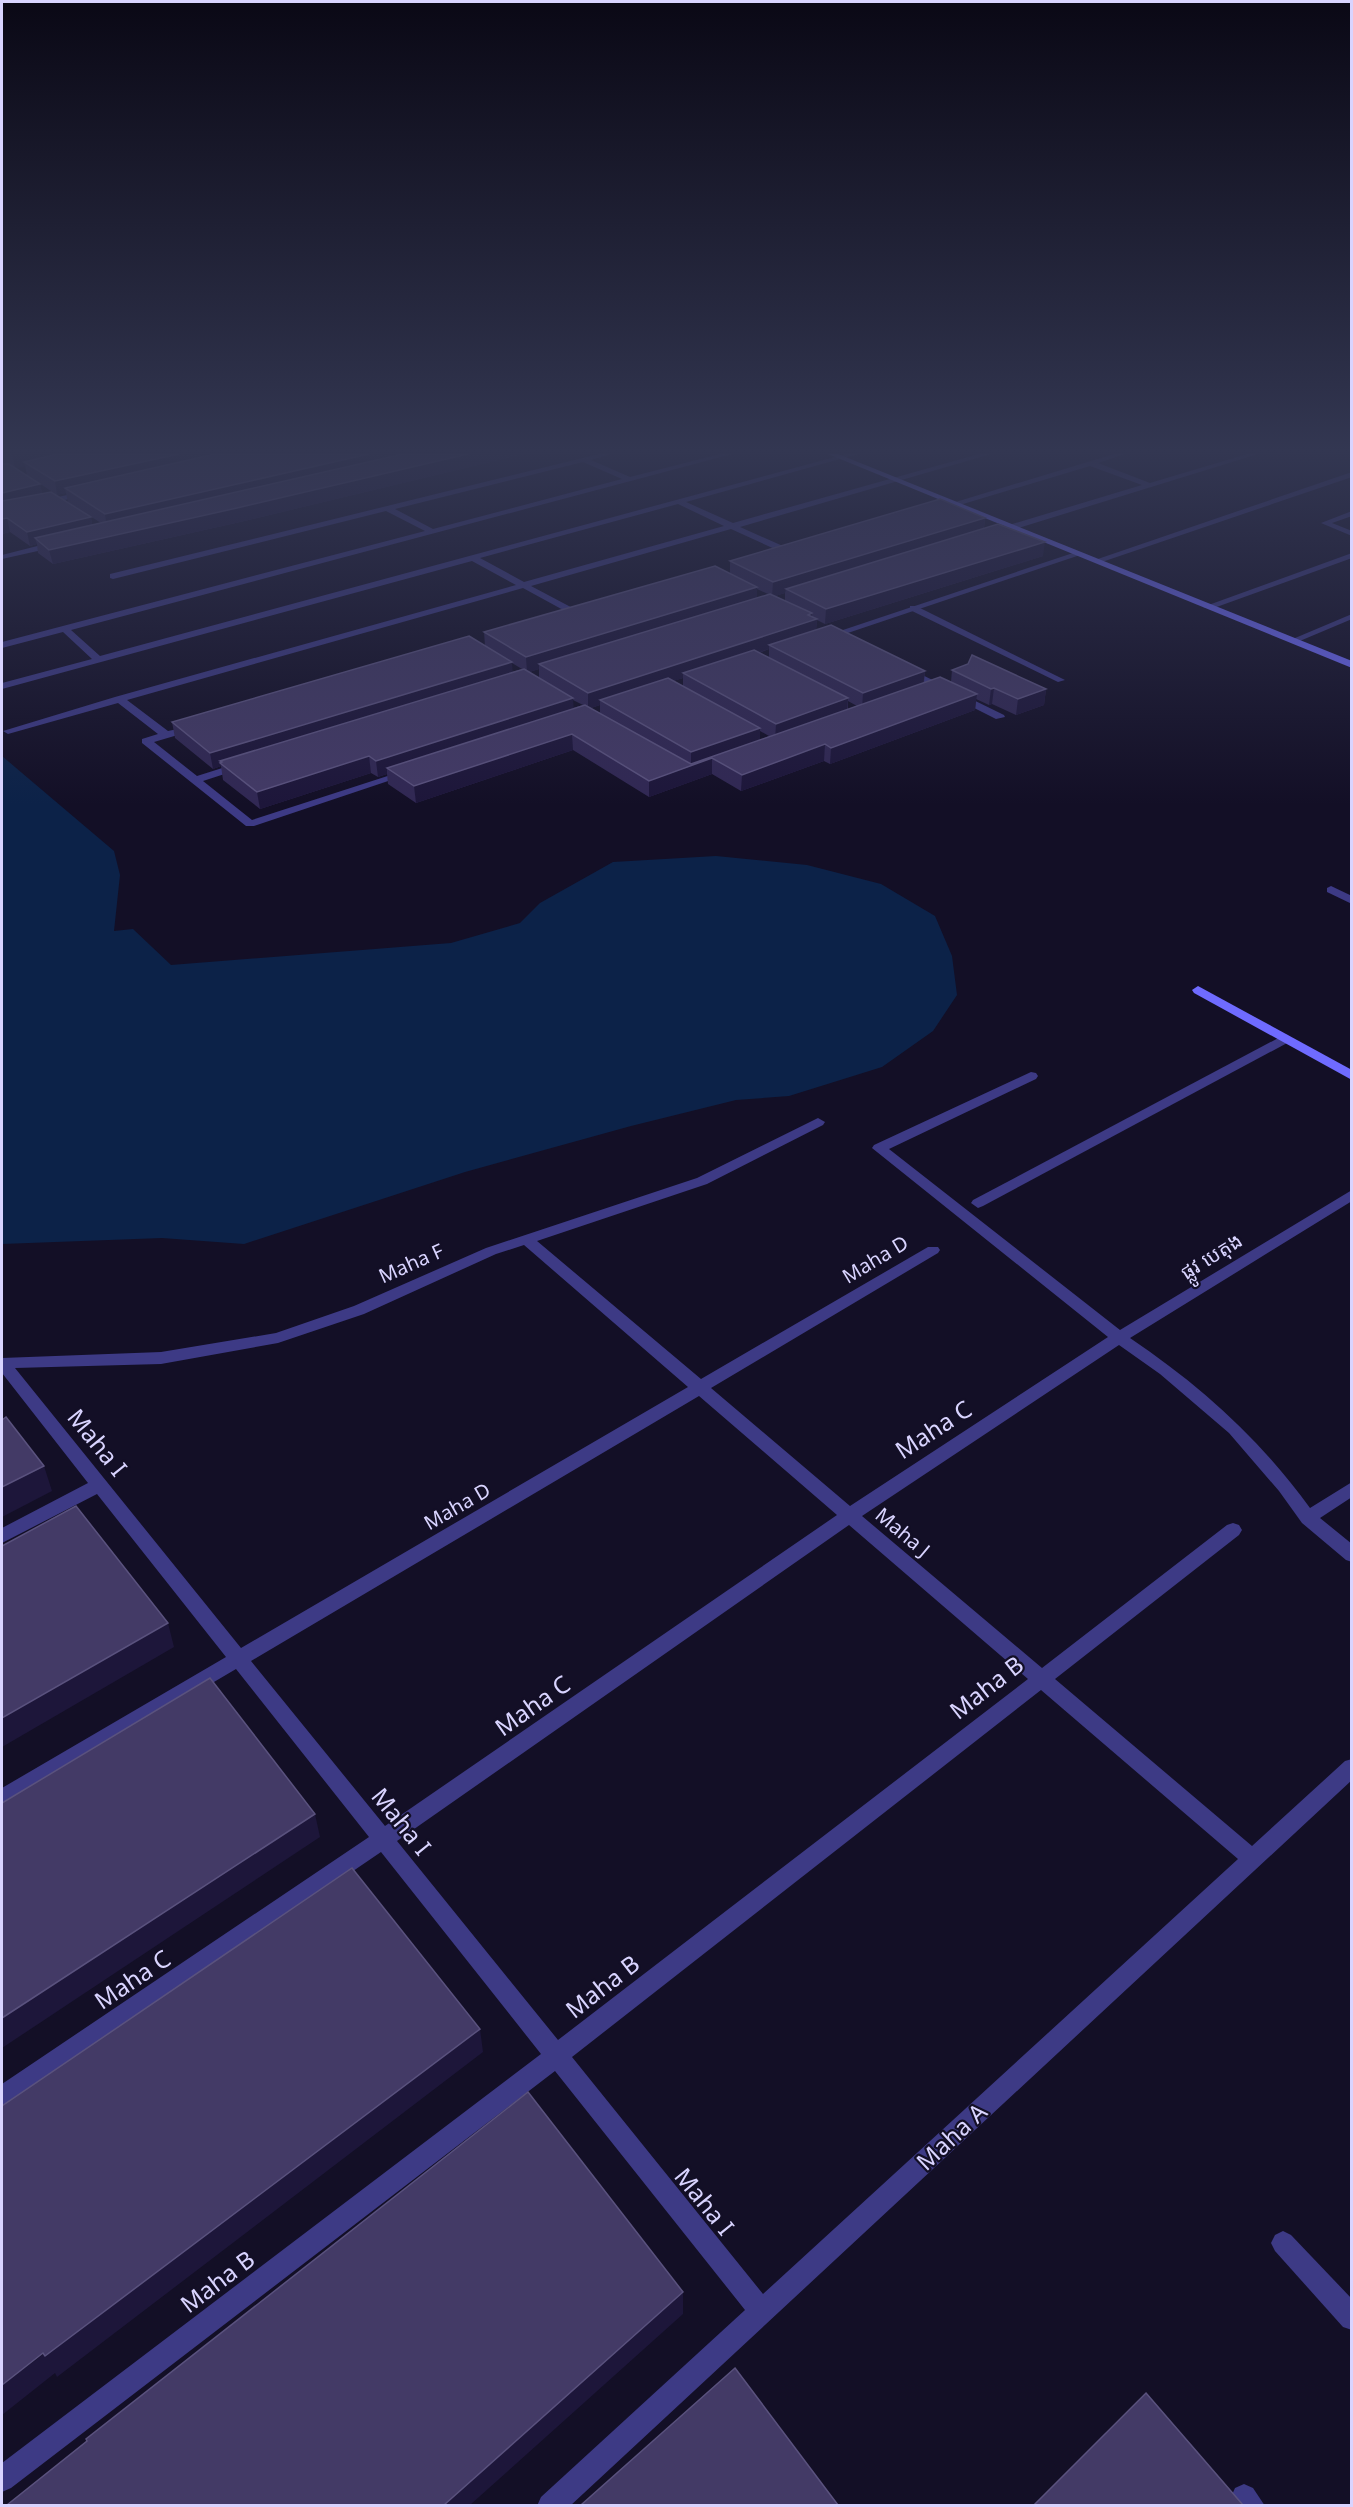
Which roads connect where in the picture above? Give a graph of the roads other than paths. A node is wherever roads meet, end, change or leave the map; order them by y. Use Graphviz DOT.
graph roads {
  1 [pos="133,571"];
  2 [pos="283,571"];
  3 [pos="425,571"];
  4 [pos="497,571"];
  5 [pos="569,571"];
  6 [pos="1027,571"];
  7 [pos="1120,571"];
  8 [pos="1308,571"];
  9 [pos="113,576"];
  10 [pos="522,584"];
  11 [pos="1208,607"];
  12 [pos="913,608"];
  13 [pos="590,611"];
  14 [pos="579,615"];
  15 [pos="1352,616"];
  16 [pos="568,618"];
  17 [pos="64,628"];
  18 [pos="824,629"];
  19 [pos="834,634"];
  20 [pos="845,639"];
  21 [pos="812,641"];
  22 [pos="1292,641"];
  23 [pos="2,645"];
  24 [pos="99,660"];
  25 [pos="1352,665"];
  26 [pos="897,666"];
  27 [pos="1061,680"];
  28 [pos="2,686"];
  29 [pos="939,687"];
  30 [pos="928,691"];
  31 [pos="119,699"];
  32 [pos="1000,717"];
  33 [pos="200,725"];
  34 [pos="8,731"];
  35 [pos="166,735"];
  36 [pos="252,762"];
  37 [pos="419,769"];
  38 [pos="195,780"];
  39 [pos="1330,890"];
  40 [pos="1352,901"];
  41 [pos="1198,990"];
  42 [pos="1284,1039"];
  43 [pos="1031,1076"];
  44 [pos="1352,1076"];
  45 [pos="818,1122"];
  46 [pos="1352,1194"];
  47 [pos="978,1203"];
  48 [pos="526,1239"];
  49 [pos="933,1250"];
  50 [pos="1119,1338"];
  51 [pos="1093,1354"];
  52 [pos="2,1363"];
  53 [pos="699,1387"];
  54 [pos="99,1485"];
  55 [pos="1352,1488"];
  56 [pos="848,1516"];
  57 [pos="1308,1518"];
  58 [pos="1233,1530"];
  59 [pos="2,1536"];
  60 [pos="1352,1555"];
  61 [pos="238,1659"];
  62 [pos="1041,1679"];
  63 [pos="1352,1767"];
  64 [pos="2,1798"];
  65 [pos="383,1839"];
  66 [pos="1252,1859"];
  67 [pos="556,2056"];
  68 [pos="2,2097"];
  69 [pos="1283,2243"];
  70 [pos="760,2312"];
  71 [pos="1352,2318"];
  72 [pos="2,2479"];
  73 [pos="550,2505"];
  1 -- 9 [label="street"];
  2 -- 17 [label="street"];
  3 -- 24 [label="street"];
  4 -- 10 [label="street"];
  5 -- 10 [label="street"];
  6 -- 12 [label="street"];
  7 -- 11 [label="street"];
  8 -- 11 [label="street"];
  10 -- 14 [label="street"];
  10 -- 31 [label="street"];
  11 -- 22 [label="street"];
  12 -- 19 [label="street"];
  12 -- 27 [label="lane"];
  13 -- 14 [label="street"];
  14 -- 16 [label="street"];
  15 -- 22 [label="lane"];
  17 -- 23 [label="street"];
  17 -- 24 [label="street"];
  18 -- 19 [label="street"];
  19 -- 20 [label="street"];
  19 -- 21 [label="street"];
  22 -- 25 [label="street"];
  24 -- 28 [label="street"];
  26 -- 29 [label="street"];
  29 -- 30 [label="street"];
  29 -- 32 [label="street"];
  31 -- 34 [label="street"];
  31 -- 35 [label="street"];
  33 -- 35 [label="street"];
  35 -- 38 [label="street"];
  36 -- 38 [label="street"];
  37 -- 38 [label="street"];
  39 -- 40 [label="street"];
  41 -- 42 [label="street"];
  42 -- 44 [label="street"];
  42 -- 47 [label="street"];
  43 -- 50 [label="street"];
  45 -- 48 [label="street, Maha F"];
  46 -- 50 [label="street, ផ្លូវ បេតុង"];
  48 -- 52 [label="street, Maha F"];
  48 -- 53 [label="street, Maha J"];
  49 -- 53 [label="street, Maha D"];
  50 -- 51 [label="street, ផ្លូវ បេតុង"];
  50 -- 57 [label="street"];
  51 -- 56 [label="street, Maha C"];
  52 -- 54 [label="street, Maha I"];
  53 -- 56 [label="street, Maha J"];
  53 -- 61 [label="street, Maha D"];
  54 -- 59 [label="street"];
  54 -- 61 [label="street, Maha I"];
  55 -- 57 [label="street"];
  56 -- 62 [label="street, Maha J"];
  56 -- 65 [label="street, Maha C"];
  57 -- 60 [label="street"];
  58 -- 62 [label="street, Maha B"];
  61 -- 64 [label="street, Maha D"];
  61 -- 65 [label="street, Maha I"];
  62 -- 66 [label="street, Maha J"];
  62 -- 67 [label="street, Maha B"];
  63 -- 66 [label="street, Maha A"];
  65 -- 67 [label="street, Maha I"];
  65 -- 68 [label="street, Maha C"];
  66 -- 70 [label="street, Maha A"];
  67 -- 70 [label="street, Maha I"];
  67 -- 72 [label="street, Maha B"];
  69 -- 71 [label="street"];
  70 -- 73 [label="street, Maha A"];
}
